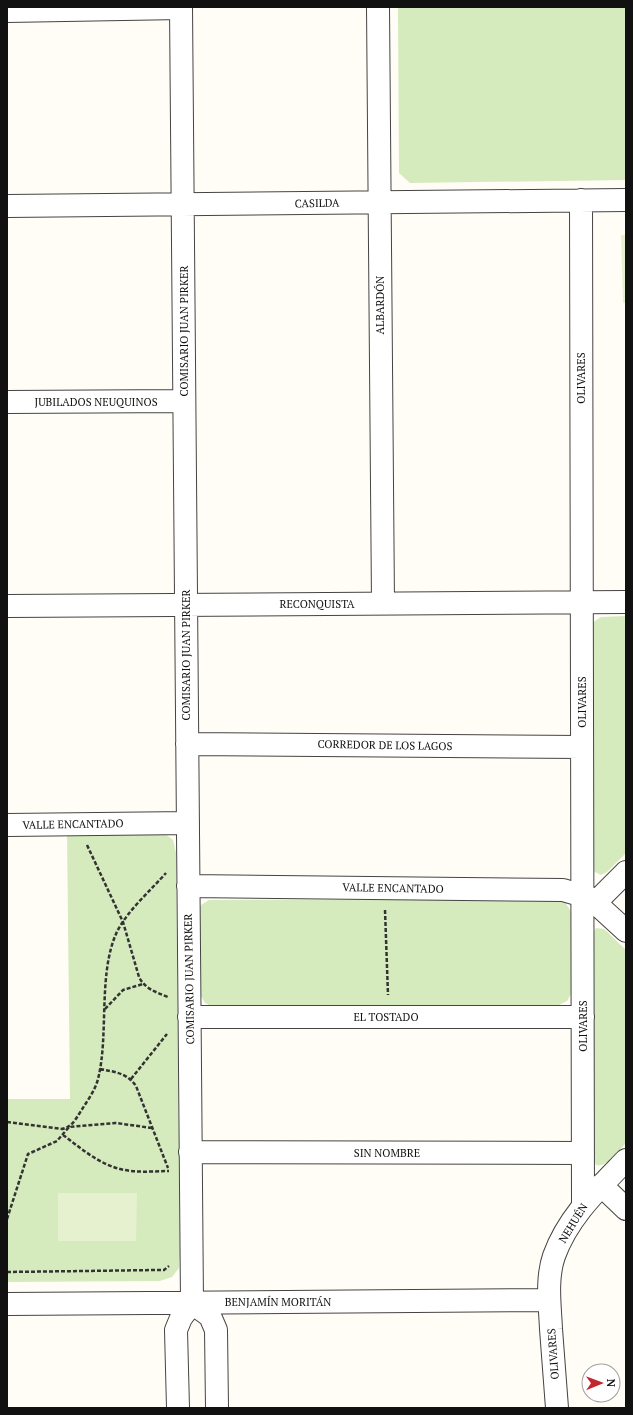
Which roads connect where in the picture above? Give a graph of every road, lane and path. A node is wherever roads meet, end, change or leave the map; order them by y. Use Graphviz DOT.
graph roads {
  1 [pos="181,7"];
  2 [pos="378,7"];
  3 [pos="7,11"];
  4 [pos="581,200"];
  5 [pos="626,200"];
  6 [pos="380,202"];
  7 [pos="183,204"];
  8 [pos="7,206"];
  9 [pos="184,401"];
  10 [pos="7,402"];
  11 [pos="582,602"];
  12 [pos="626,602"];
  13 [pos="383,604"];
  14 [pos="186,605"];
  15 [pos="7,606"];
  16 [pos="187,744"];
  17 [pos="582,747"];
  18 [pos="188,823"];
  19 [pos="7,824"];
  20 [pos="87,844"];
  21 [pos="626,872"];
  22 [pos="178,882"];
  23 [pos="589,899"];
  24 [pos="385,906"];
  25 [pos="123,922"];
  26 [pos="626,931"];
  27 [pos="143,984"];
  28 [pos="170,991"];
  29 [pos="388,1001"];
  30 [pos="105,1009"];
  31 [pos="189,1017"];
  32 [pos="583,1017"];
  33 [pos="170,1038"];
  34 [pos="100,1069"];
  35 [pos="131,1079"];
  36 [pos="7,1122"];
  37 [pos="69,1127"];
  38 [pos="152,1128"];
  39 [pos="63,1135"];
  40 [pos="583,1153"];
  41 [pos="181,1158"];
  42 [pos="626,1160"];
  43 [pos="169,1171"];
  44 [pos="602,1185"];
  45 [pos="583,1205"];
  46 [pos="626,1209"];
  47 [pos="7,1219"];
  48 [pos="171,1264"];
  49 [pos="7,1272"];
  50 [pos="549,1300"];
  51 [pos="192,1303"];
  52 [pos="7,1304"];
  53 [pos="178,1408"];
  54 [pos="217,1408"];
  55 [pos="557,1408"];
  1 -- 3 [label="street"];
  1 -- 7 [label="street, COMISARIO JUAN PIRKER"];
  2 -- 6 [label="street, ALBARDÓN"];
  4 -- 5 [label="street, CASILDA"];
  4 -- 6 [label="street, CASILDA"];
  4 -- 11 [label="street, OLIVARES"];
  6 -- 7 [label="street, CASILDA"];
  6 -- 13 [label="street, ALBARDÓN"];
  7 -- 8 [label="street, CASILDA"];
  7 -- 9 [label="street, COMISARIO JUAN PIRKER"];
  9 -- 10 [label="street, JUBILADOS NEUQUINOS"];
  9 -- 14 [label="street, COMISARIO JUAN PIRKER"];
  11 -- 12 [label="street, RECONQUISTA"];
  11 -- 13 [label="street, RECONQUISTA"];
  11 -- 17 [label="street, OLIVARES"];
  13 -- 14 [label="street, RECONQUISTA"];
  14 -- 15 [label="street, RECONQUISTA"];
  14 -- 16 [label="street, COMISARIO JUAN PIRKER"];
  16 -- 17 [label="street, CORREDOR DE LOS LAGOS"];
  16 -- 18 [label="street, COMISARIO JUAN PIRKER"];
  17 -- 23 [label="street, OLIVARES"];
  18 -- 19 [label="street, VALLE ENCANTADO"];
  18 -- 22 [label="street, COMISARIO JUAN PIRKER"];
  20 -- 25 [label="path"];
  21 -- 23 [label="street"];
  22 -- 23 [label="street, VALLE ENCANTADO"];
  22 -- 25 [label="path"];
  22 -- 31 [label="street, COMISARIO JUAN PIRKER"];
  23 -- 26 [label="street"];
  23 -- 32 [label="street, OLIVARES"];
  24 -- 29 [label="path"];
  25 -- 27 [label="path"];
  25 -- 30 [label="path"];
  27 -- 28 [label="path"];
  27 -- 30 [label="path"];
  30 -- 34 [label="path"];
  31 -- 32 [label="street, EL TOSTADO"];
  31 -- 41 [label="street, COMISARIO JUAN PIRKER"];
  32 -- 40 [label="street, OLIVARES"];
  33 -- 35 [label="path"];
  34 -- 35 [label="path"];
  34 -- 37 [label="path"];
  35 -- 38 [label="path"];
  36 -- 37 [label="path"];
  37 -- 38 [label="path"];
  37 -- 39 [label="path"];
  38 -- 43 [label="path"];
  39 -- 43 [label="path"];
  39 -- 47 [label="path"];
  40 -- 41 [label="street, SIN NOMBRE"];
  40 -- 45 [label="street, OLIVARES"];
  41 -- 43 [label="path"];
  41 -- 51 [label="street, COMISARIO JUAN PIRKER"];
  42 -- 44 [label="street, NEHUÉN"];
  44 -- 45 [label="street, NEHUÉN"];
  44 -- 46 [label="street"];
  45 -- 50 [label="street, NEHUÉN"];
  48 -- 49 [label="path"];
  50 -- 51 [label="street, BENJAMÍN MORITÁN"];
  50 -- 55 [label="street, OLIVARES"];
  51 -- 52 [label="street, BENJAMÍN MORITÁN"];
  51 -- 53 [label="street"];
  51 -- 54 [label="street"];
}
